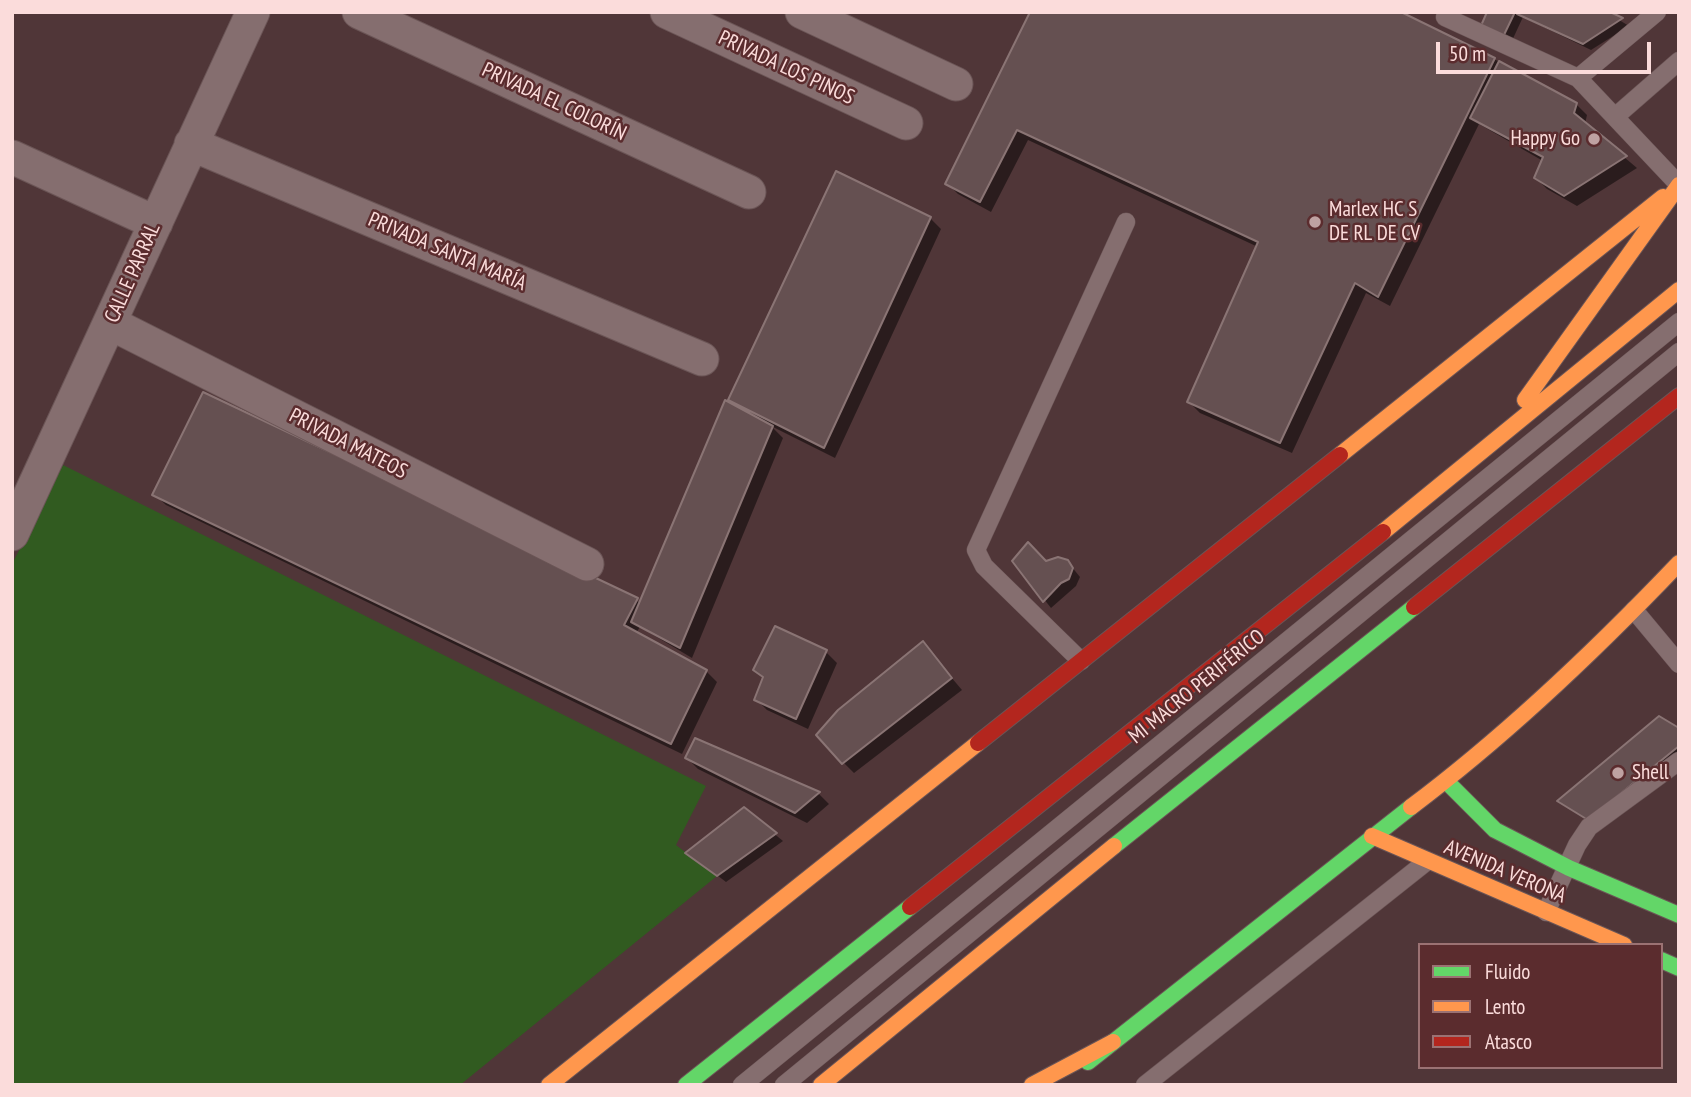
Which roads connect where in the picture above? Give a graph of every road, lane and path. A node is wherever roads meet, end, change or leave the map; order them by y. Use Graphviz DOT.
graph roads {
  1 [pos="253,12"];
  2 [pos="359,12"];
  3 [pos="667,12"];
  4 [pos="802,12"];
  5 [pos="1447,12"];
  6 [pos="1645,15"];
  7 [pos="1679,61"];
  8 [pos="1577,78"];
  9 [pos="956,84"];
  10 [pos="1616,116"];
  11 [pos="906,124"];
  12 [pos="191,144"];
  13 [pos="12,157"];
  14 [pos="1679,185"];
  15 [pos="749,192"];
  16 [pos="1126,222"];
  17 [pos="156,223"];
  18 [pos="1679,290"];
  19 [pos="1679,322"];
  20 [pos="110,323"];
  21 [pos="1679,352"];
  22 [pos="702,359"];
  23 [pos="1679,396"];
  24 [pos="1493,444"];
  25 [pos="23,489"];
  26 [pos="12,534"];
  27 [pos="1679,563"];
  28 [pos="586,564"];
  29 [pos="1634,610"];
  30 [pos="1081,661"];
  31 [pos="1679,664"];
  32 [pos="1679,761"];
  33 [pos="1446,781"];
  34 [pos="1372,836"];
  35 [pos="1426,862"];
  36 [pos="1569,868"];
  37 [pos="1546,912"];
  38 [pos="1679,915"];
  39 [pos="1619,943"];
  40 [pos="1663,961"];
  41 [pos="1679,968"];
  42 [pos="1113,1042"];
  43 [pos="550,1085"];
  44 [pos="686,1085"];
  45 [pos="742,1085"];
  46 [pos="784,1085"];
  47 [pos="821,1085"];
  48 [pos="1032,1085"];
  49 [pos="1059,1085"];
  50 [pos="1145,1085"];
  1 -- 12 [label="street, CALLE PARRAL"];
  2 -- 15 [label="street, PRIVADA EL COLORÍN"];
  3 -- 11 [label="street, PRIVADA LOS PINOS"];
  4 -- 9 [label="street"];
  5 -- 8 [label="lane"];
  6 -- 8 [label="lane"];
  7 -- 10 [label="lane"];
  8 -- 10 [label="lane"];
  10 -- 14 [label="lane"];
  12 -- 17 [label="street, CALLE PARRAL"];
  12 -- 22 [label="street, PRIVADA SANTA MARÍA"];
  13 -- 17 [label="street"];
  14 -- 24 [label="main road"];
  14 -- 30 [label="main road"];
  16 -- 30 [label="lane"];
  17 -- 20 [label="street, CALLE PARRAL"];
  18 -- 24 [label="main road"];
  19 -- 45 [label="lane, MI MACRO PERIFÉRICO"];
  20 -- 25 [label="street, CALLE PARRAL"];
  20 -- 28 [label="street, PRIVADA MATEOS"];
  21 -- 46 [label="lane"];
  23 -- 47 [label="main road"];
  24 -- 44 [label="main road"];
  25 -- 26 [label="street, CALLE PARRAL"];
  27 -- 29 [label="main road"];
  29 -- 31 [label="lane"];
  29 -- 33 [label="main road"];
  30 -- 43 [label="main road"];
  32 -- 36 [label="lane"];
  33 -- 34 [label="main road"];
  33 -- 36 [label="main road, AVENIDA VERONA"];
  34 -- 35 [label="main road, AVENIDA VERONA"];
  34 -- 42 [label="main road"];
  35 -- 37 [label="main road, AVENIDA VERONA"];
  35 -- 50 [label="lane"];
  36 -- 37 [label="lane"];
  36 -- 38 [label="main road, AVENIDA VERONA"];
  37 -- 39 [label="main road, AVENIDA VERONA"];
  40 -- 41 [label="main road"];
  42 -- 48 [label="main road"];
  42 -- 49 [label="main road"];
}
